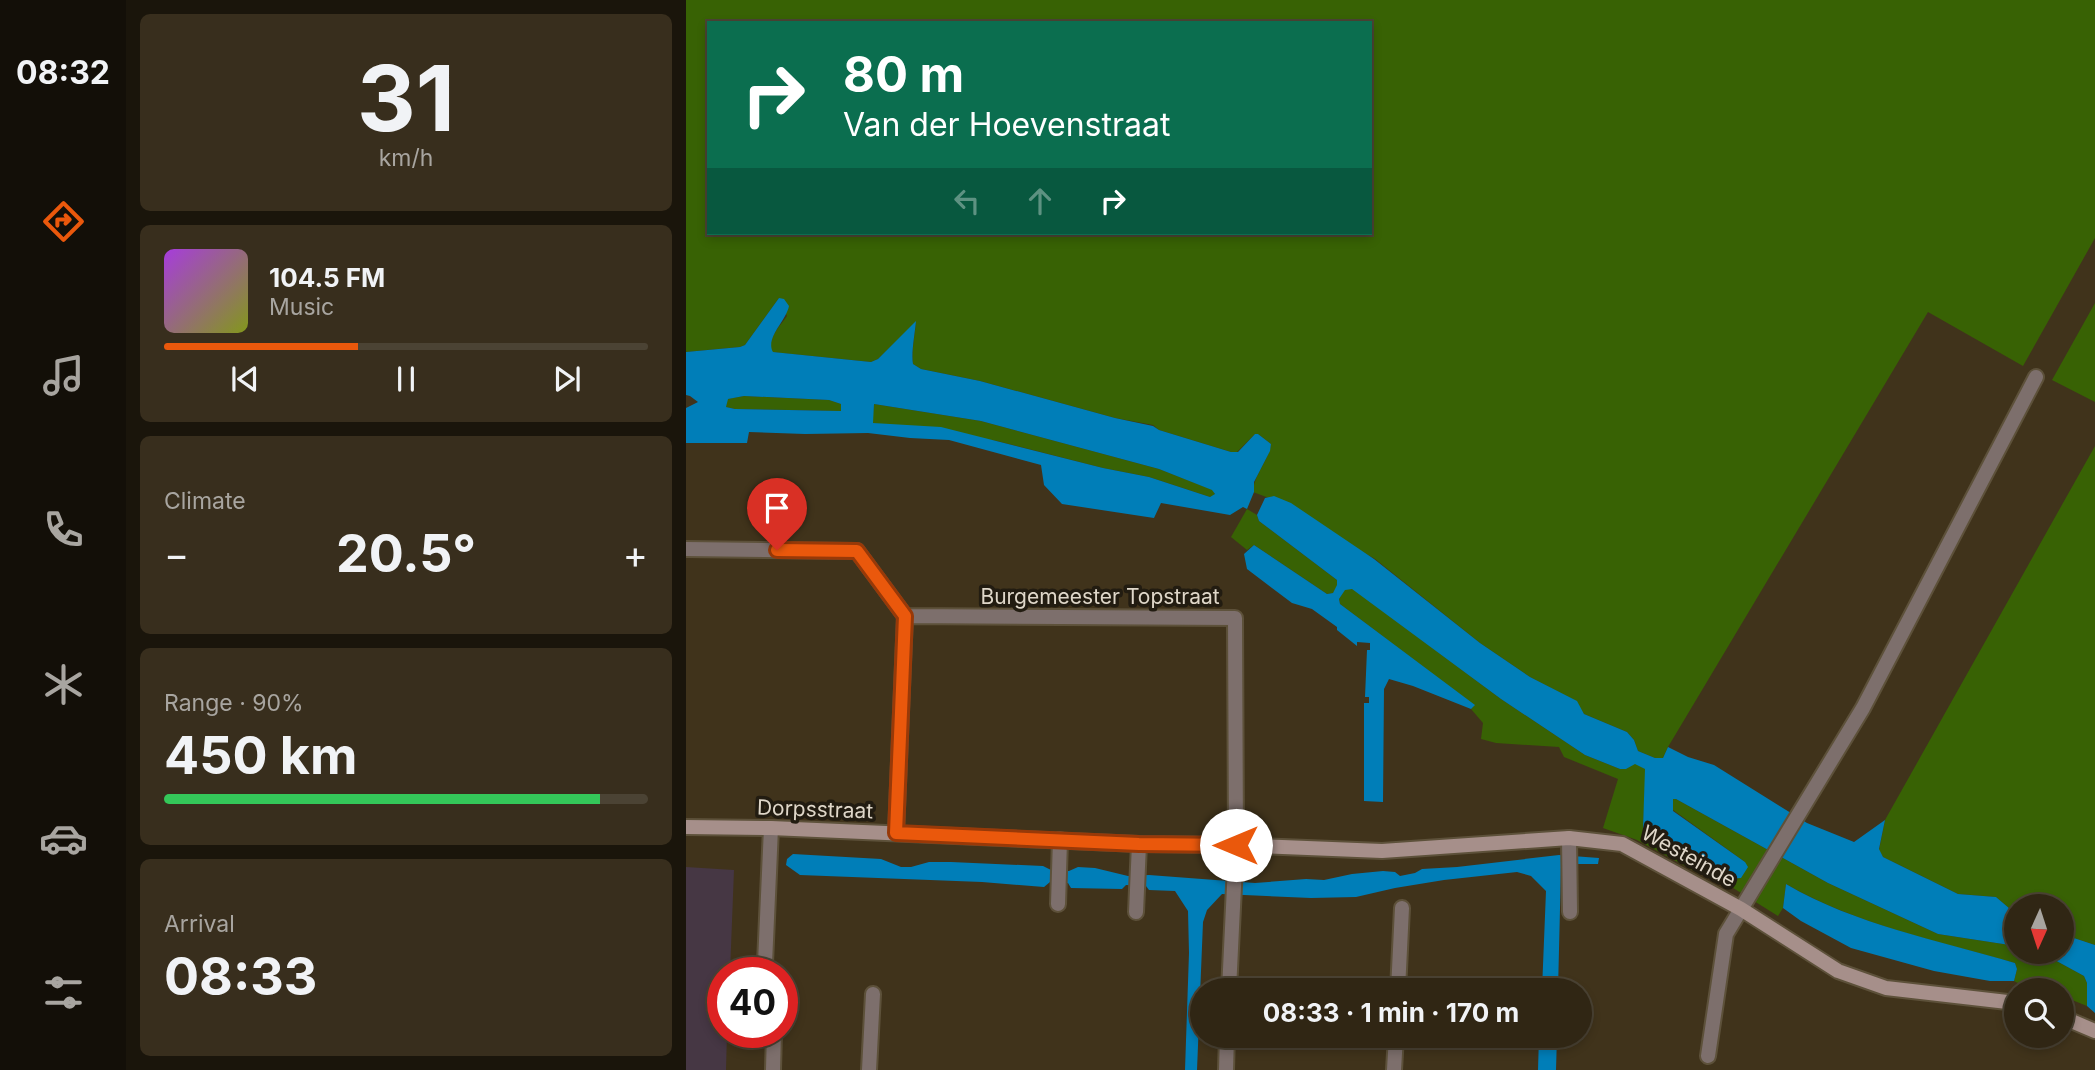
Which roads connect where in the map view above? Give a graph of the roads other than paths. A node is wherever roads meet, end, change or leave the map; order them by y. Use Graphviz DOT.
graph roads {
  1 [pos="2036,377"];
  2 [pos="686,549"];
  3 [pos="905,616"];
  4 [pos="686,827"];
  5 [pos="771,828"];
  6 [pos="896,833"];
  7 [pos="1569,838"];
  8 [pos="1060,840"];
  9 [pos="1139,844"];
  10 [pos="1236,845"];
  11 [pos="1058,897"];
  12 [pos="1402,908"];
  13 [pos="1741,909"];
  14 [pos="1136,912"];
  15 [pos="1570,912"];
  16 [pos="765,957"];
  17 [pos="1229,978"];
  18 [pos="1399,978"];
  19 [pos="873,994"];
  20 [pos="2004,1002"];
  21 [pos="2074,1022"];
  22 [pos="2095,1031"];
  23 [pos="774,1048"];
  24 [pos="1227,1048"];
  25 [pos="1395,1048"];
  26 [pos="1708,1056"];
  27 [pos="773,1070"];
  28 [pos="869,1070"];
  29 [pos="1226,1070"];
  30 [pos="1394,1070"];
  1 -- 13 [label="street"];
  2 -- 3 [label="street"];
  3 -- 6 [label="street"];
  3 -- 10 [label="street, Burgemeester Topstraat"];
  4 -- 5 [label="street, Dorpsstraat"];
  5 -- 6 [label="street, Dorpsstraat"];
  5 -- 16 [label="street"];
  6 -- 8 [label="street, Dorpsstraat"];
  7 -- 10 [label="street, Westeinde"];
  7 -- 13 [label="street, Westeinde"];
  7 -- 15 [label="street"];
  8 -- 9 [label="street, Dorpsstraat"];
  8 -- 11 [label="street"];
  9 -- 10 [label="street, Dorpsstraat"];
  9 -- 14 [label="street"];
  10 -- 17 [label="street"];
  12 -- 18 [label="street"];
  13 -- 20 [label="street, Westeinde"];
  13 -- 26 [label="street"];
  19 -- 28 [label="street"];
  21 -- 22 [label="street"];
  23 -- 27 [label="street"];
  24 -- 29 [label="street"];
  25 -- 30 [label="street"];
}
